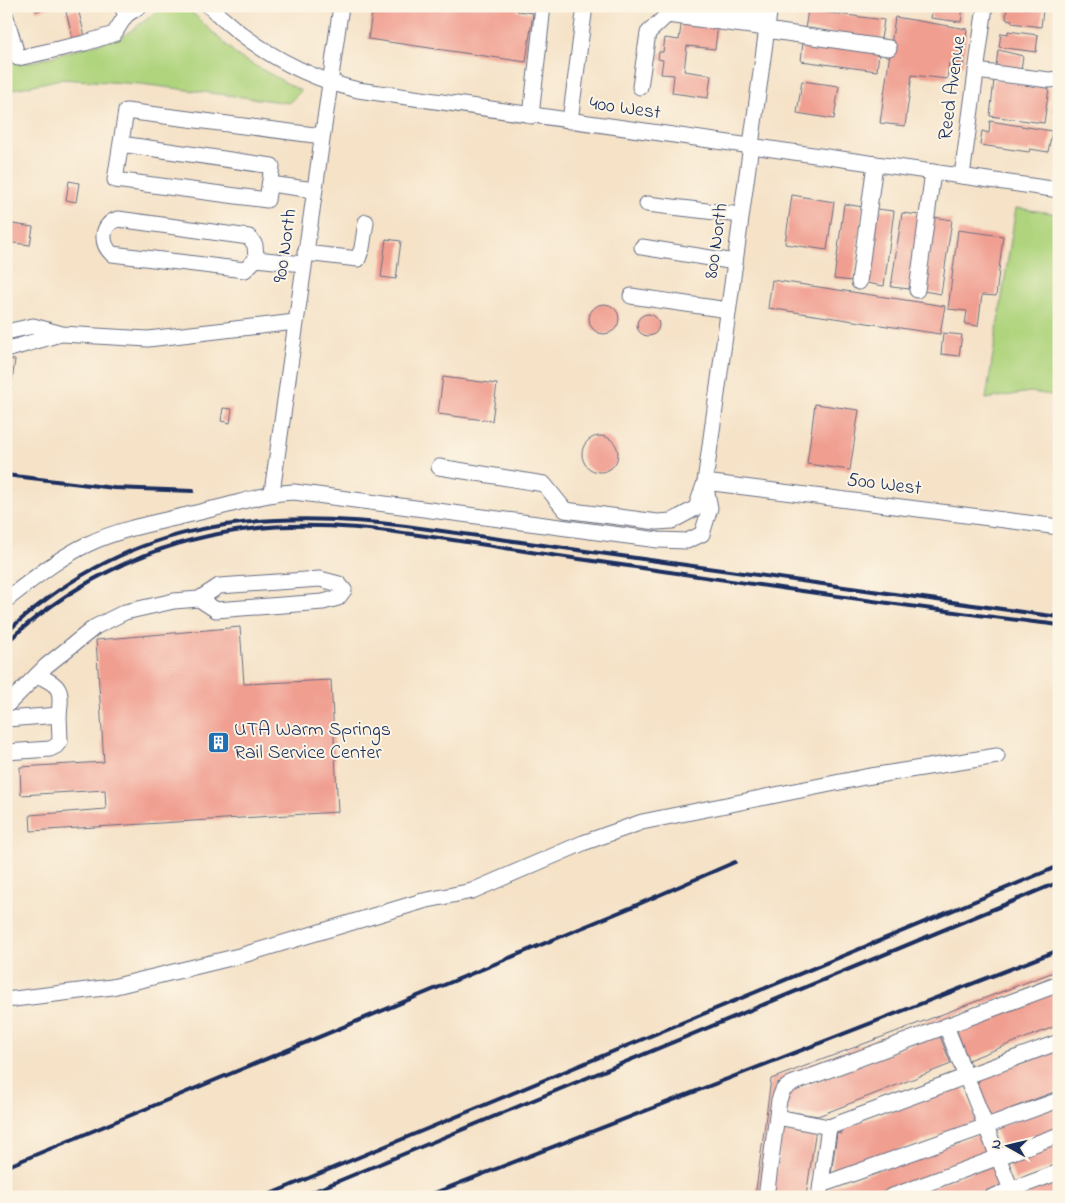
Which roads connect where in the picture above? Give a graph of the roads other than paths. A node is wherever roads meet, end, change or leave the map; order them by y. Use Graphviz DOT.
graph roads {
  1 [pos="140,6"];
  2 [pos="209,6"];
  3 [pos="341,6"];
  4 [pos="542,6"];
  5 [pos="584,6"];
  6 [pos="697,6"];
  7 [pos="985,6"];
  8 [pos="124,11"];
  9 [pos="6,17"];
  10 [pos="768,20"];
  11 [pos="889,48"];
  12 [pos="976,71"];
  13 [pos="1059,79"];
  14 [pos="330,81"];
  15 [pos="640,86"];
  16 [pos="531,116"];
  17 [pos="570,121"];
  18 [pos="322,136"];
  19 [pos="121,144"];
  20 [pos="750,147"];
  21 [pos="875,164"];
  22 [pos="933,172"];
  23 [pos="962,176"];
  24 [pos="270,184"];
  25 [pos="314,190"];
  26 [pos="1059,190"];
  27 [pos="647,204"];
  28 [pos="741,215"];
  29 [pos="366,222"];
  30 [pos="642,247"];
  31 [pos="304,258"];
  32 [pos="256,259"];
  33 [pos="735,262"];
  34 [pos="859,282"];
  35 [pos="917,290"];
  36 [pos="631,296"];
  37 [pos="728,310"];
  38 [pos="295,322"];
  39 [pos="6,332"];
  40 [pos="62,334"];
  41 [pos="6,350"];
  42 [pos="439,467"];
  43 [pos="705,482"];
  44 [pos="272,492"];
  45 [pos="1059,527"];
  46 [pos="199,599"];
  47 [pos="6,600"];
  48 [pos="37,675"];
  49 [pos="6,706"];
  50 [pos="58,715"];
  51 [pos="6,719"];
  52 [pos="6,752"];
  53 [pos="997,756"];
  54 [pos="1059,984"];
  55 [pos="6,1000"];
  56 [pos="946,1026"];
  57 [pos="1059,1042"];
  58 [pos="966,1076"];
  59 [pos="1059,1100"];
  60 [pos="777,1117"];
  61 [pos="829,1127"];
  62 [pos="986,1127"];
  63 [pos="1059,1135"];
  64 [pos="998,1158"];
  65 [pos="1059,1172"];
  66 [pos="820,1191"];
  67 [pos="1012,1193"];
  68 [pos="766,1197"];
  69 [pos="890,1197"];
  70 [pos="992,1197"];
  1 -- 8 [label="street"];
  2 -- 14 [label="street, 400 West"];
  3 -- 14 [label="street, 900 North"];
  4 -- 16 [label="street"];
  5 -- 17 [label="street"];
  6 -- 10 [label="street"];
  7 -- 12 [label="street, Reed Avenue"];
  8 -- 9 [label="street"];
  10 -- 11 [label="street"];
  10 -- 15 [label="street"];
  10 -- 20 [label="street, 800 North"];
  12 -- 13 [label="street"];
  12 -- 23 [label="street, Reed Avenue"];
  14 -- 16 [label="street, 400 West"];
  14 -- 18 [label="street, 900 North"];
  16 -- 17 [label="street, 400 West"];
  17 -- 20 [label="street, 400 West"];
  18 -- 19 [label="street"];
  18 -- 25 [label="street, 900 North"];
  19 -- 24 [label="street"];
  19 -- 24 [label="street"];
  20 -- 21 [label="street, 400 West"];
  20 -- 28 [label="street, 800 North"];
  21 -- 22 [label="street, 400 West"];
  21 -- 34 [label="street"];
  22 -- 23 [label="street, 400 West"];
  22 -- 35 [label="street"];
  23 -- 26 [label="street, 400 West"];
  24 -- 25 [label="street"];
  25 -- 31 [label="street, 900 North"];
  27 -- 28 [label="street"];
  28 -- 33 [label="street, 800 North"];
  29 -- 31 [label="street"];
  30 -- 33 [label="street"];
  31 -- 32 [label="street"];
  31 -- 38 [label="street, 900 North"];
  32 -- 32 [label="street"];
  33 -- 37 [label="street, 800 North"];
  36 -- 37 [label="street"];
  37 -- 43 [label="street, 800 North"];
  38 -- 40 [label="street"];
  38 -- 44 [label="street, 900 North"];
  39 -- 40 [label="street"];
  40 -- 41 [label="street"];
  42 -- 43 [label="street"];
  43 -- 44 [label="street"];
  43 -- 45 [label="street, 500 West"];
  44 -- 47 [label="street"];
  46 -- 46 [label="street"];
  46 -- 48 [label="street"];
  48 -- 49 [label="street"];
  48 -- 50 [label="street"];
  50 -- 51 [label="street"];
  50 -- 52 [label="street"];
  53 -- 55 [label="street"];
  54 -- 56 [label="street"];
  56 -- 58 [label="street"];
  56 -- 60 [label="street"];
  57 -- 58 [label="street"];
  58 -- 61 [label="street"];
  58 -- 62 [label="street"];
  59 -- 62 [label="street"];
  60 -- 61 [label="street"];
  60 -- 68 [label="street"];
  61 -- 66 [label="street"];
  62 -- 64 [label="street"];
  62 -- 66 [label="street"];
  63 -- 64 [label="street"];
  64 -- 67 [label="street"];
  64 -- 69 [label="street"];
  65 -- 67 [label="street"];
  67 -- 70 [label="street"];
}
